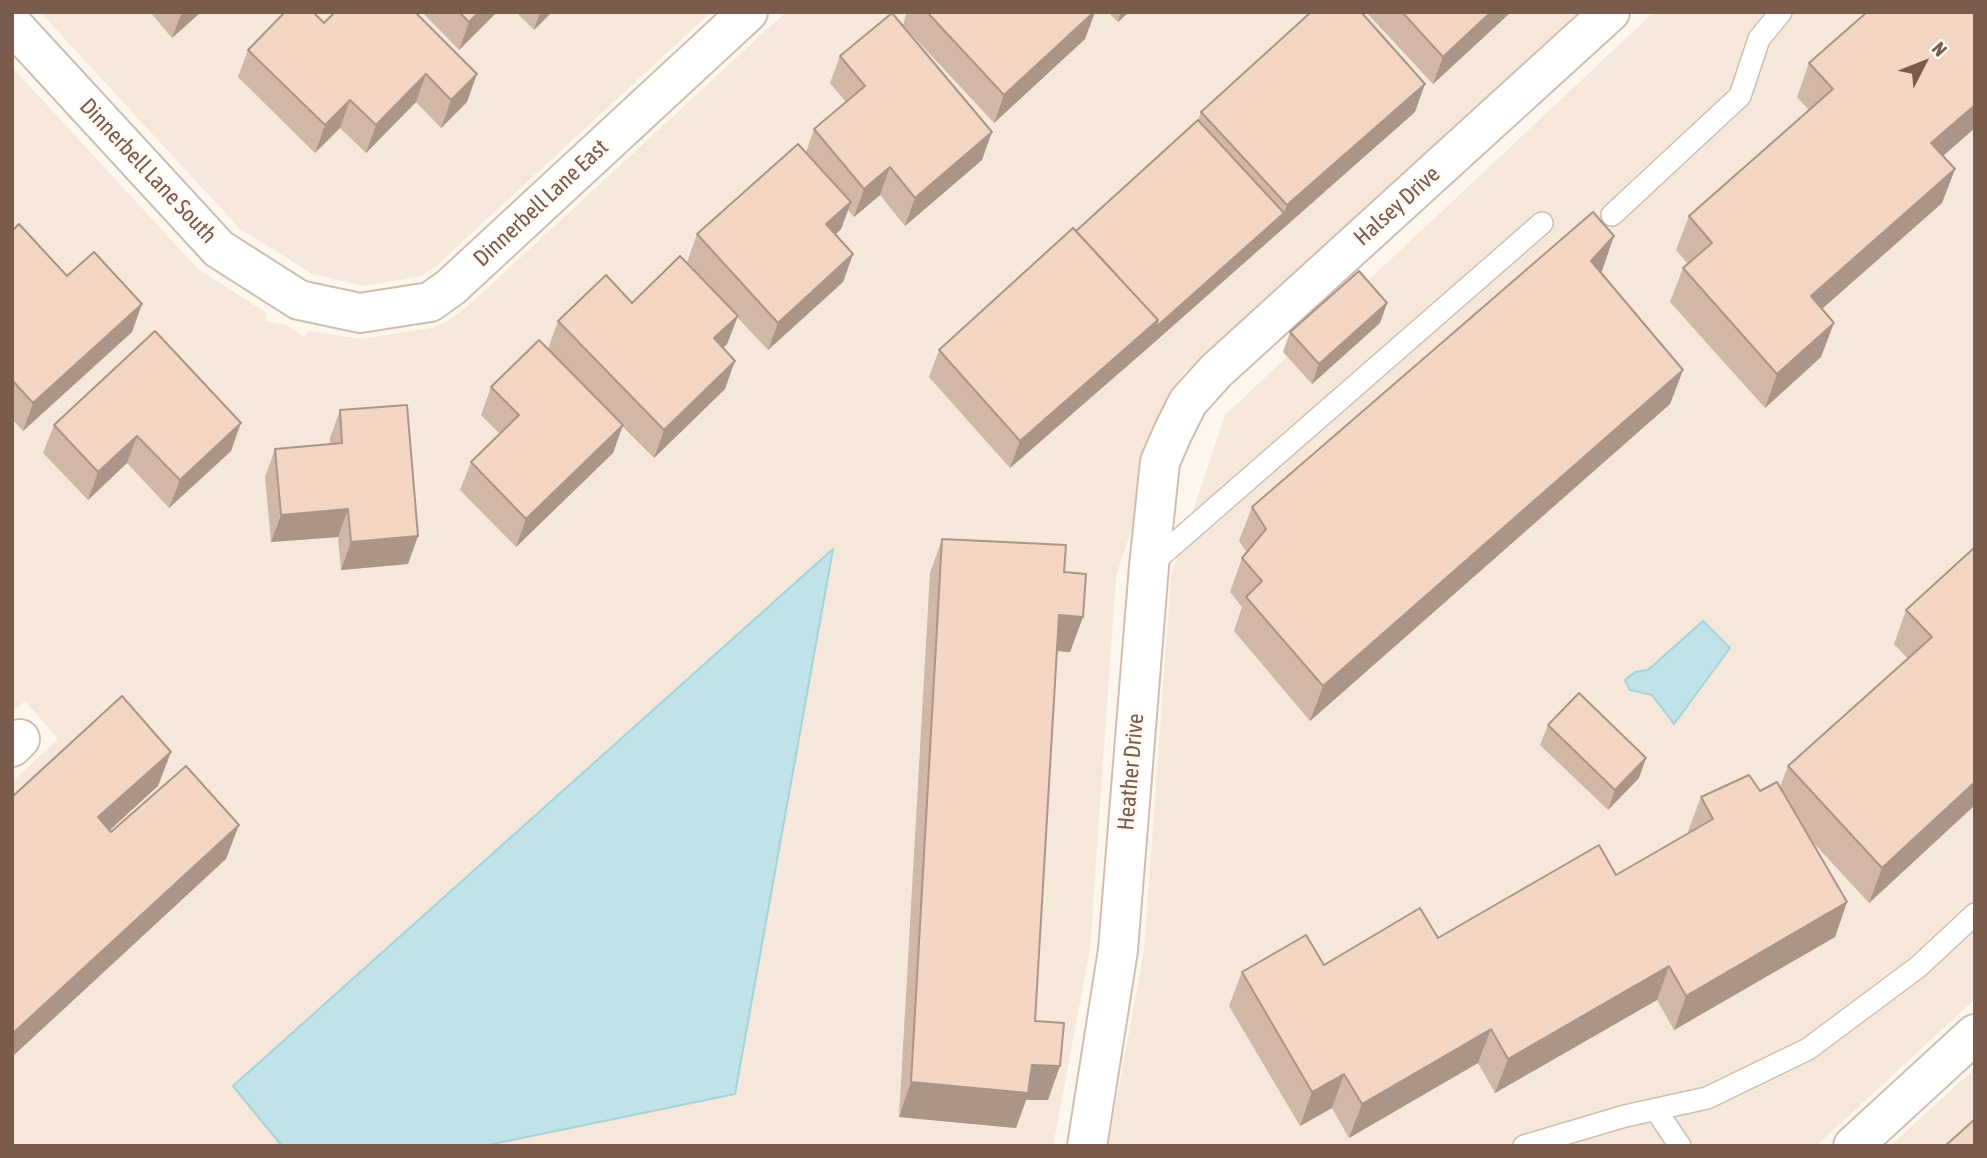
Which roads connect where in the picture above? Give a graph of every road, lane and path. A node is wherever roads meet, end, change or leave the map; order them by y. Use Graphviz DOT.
graph roads {
  1 [pos="748,12"];
  2 [pos="1610,12"];
  3 [pos="1781,12"];
  4 [pos="12,24"];
  5 [pos="1612,215"];
  6 [pos="1542,223"];
  7 [pos="299,300"];
  8 [pos="1188,402"];
  9 [pos="1149,566"];
  10 [pos="1975,914"];
  11 [pos="1975,1034"];
  12 [pos="1656,1110"];
  13 [pos="1087,1146"];
  14 [pos="1524,1146"];
  15 [pos="1680,1146"];
  16 [pos="1853,1146"];
  1 -- 7 [label="street, Dinnerbell Lane East"];
  2 -- 8 [label="street, Halsey Drive"];
  3 -- 5 [label="lane"];
  4 -- 7 [label="street, Dinnerbell Lane South"];
  6 -- 9 [label="lane"];
  8 -- 9 [label="street, Heather Drive"];
  9 -- 13 [label="street, Heather Drive"];
  10 -- 12 [label="lane"];
  11 -- 16 [label="street"];
  12 -- 14 [label="lane"];
  12 -- 15 [label="lane"];
}
